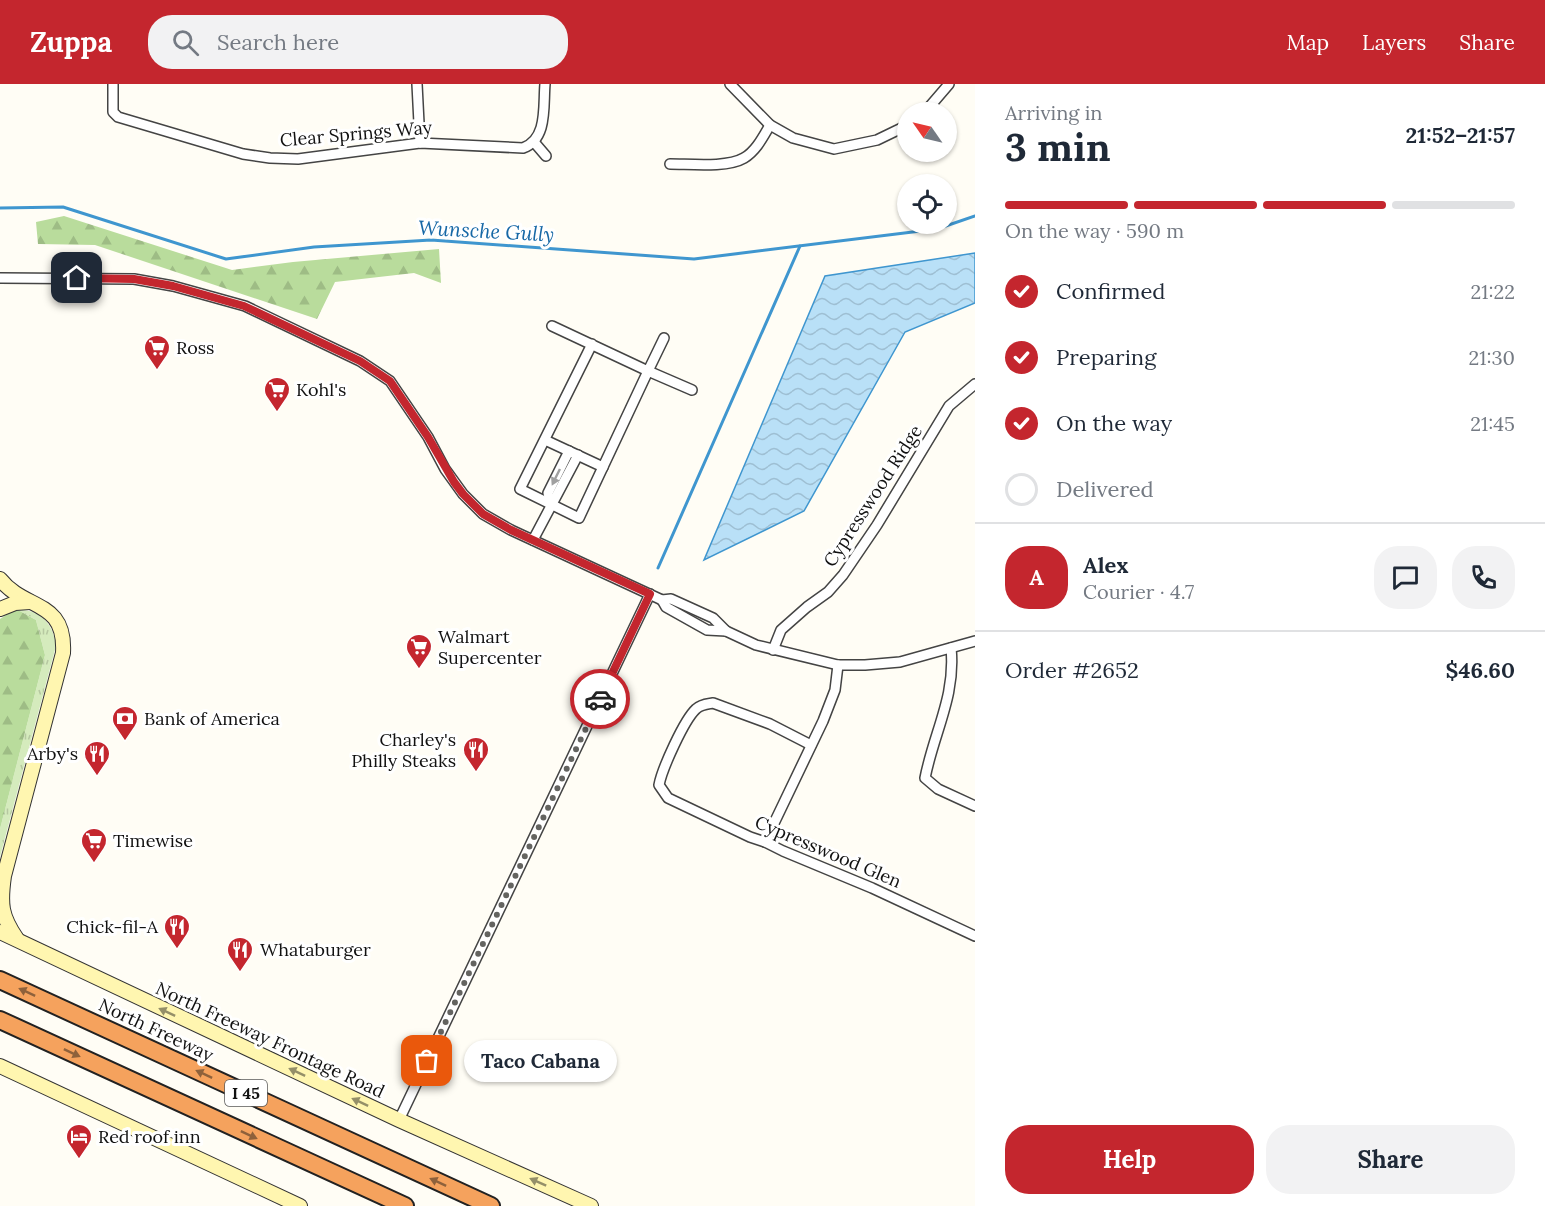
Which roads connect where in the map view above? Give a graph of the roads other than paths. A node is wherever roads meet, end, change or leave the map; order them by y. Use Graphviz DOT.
graph roads {
  1 [pos="113,84"];
  2 [pos="417,84"];
  3 [pos="545,84"];
  4 [pos="730,84"];
  5 [pos="949,84"];
  6 [pos="934,102"];
  7 [pos="770,125"];
  8 [pos="897,130"];
  9 [pos="534,142"];
  10 [pos="420,143"];
  11 [pos="546,156"];
  12 [pos="670,164"];
  13 [pos="0,278"];
  14 [pos="552,326"];
  15 [pos="664,338"];
  16 [pos="592,344"];
  17 [pos="648,371"];
  18 [pos="975,384"];
  19 [pos="692,390"];
  20 [pos="548,441"];
  21 [pos="574,453"];
  22 [pos="603,466"];
  23 [pos="551,505"];
  24 [pos="533,540"];
  25 [pos="0,579"];
  26 [pos="650,594"];
  27 [pos="662,600"];
  28 [pos="30,602"];
  29 [pos="0,609"];
  30 [pos="698,611"];
  31 [pos="693,621"];
  32 [pos="726,632"];
  33 [pos="975,641"];
  34 [pos="951,648"];
  35 [pos="773,650"];
  36 [pos="838,665"];
  37 [pos="811,745"];
  38 [pos="975,806"];
  39 [pos="765,842"];
  40 [pos="2,879"];
  41 [pos="0,932"];
  42 [pos="975,936"];
  43 [pos="19,941"];
  44 [pos="0,980"];
  45 [pos="0,1020"];
  46 [pos="0,1066"];
  47 [pos="28,1078"];
  48 [pos="0,1079"];
  49 [pos="399,1120"];
  50 [pos="300,1206"];
  51 [pos="405,1206"];
  52 [pos="491,1206"];
  53 [pos="591,1206"];
  1 -- 10 [label="street, Clear Springs Way"];
  2 -- 10 [label="street"];
  3 -- 9 [label="street"];
  4 -- 7 [label="street"];
  5 -- 6 [label="street"];
  7 -- 8 [label="street"];
  7 -- 12 [label="street"];
  9 -- 10 [label="street, Clear Springs Way"];
  9 -- 11 [label="street"];
  13 -- 24 [label="street"];
  14 -- 16 [label="street"];
  15 -- 17 [label="street"];
  16 -- 17 [label="street"];
  16 -- 20 [label="street"];
  17 -- 19 [label="street"];
  17 -- 22 [label="street"];
  18 -- 35 [label="street, Cypresswood Ridge"];
  20 -- 21 [label="street"];
  20 -- 23 [label="street"];
  21 -- 22 [label="street"];
  21 -- 23 [label="street"];
  22 -- 23 [label="street"];
  23 -- 24 [label="street"];
  24 -- 26 [label="street"];
  25 -- 28 [label="main road"];
  26 -- 27 [label="street"];
  26 -- 49 [label="street"];
  27 -- 30 [label="street"];
  27 -- 31 [label="street"];
  28 -- 29 [label="main road"];
  28 -- 40 [label="main road"];
  30 -- 31 [label="street"];
  30 -- 32 [label="street"];
  31 -- 32 [label="street"];
  32 -- 35 [label="street"];
  33 -- 34 [label="street"];
  34 -- 36 [label="street"];
  34 -- 38 [label="street"];
  35 -- 36 [label="street"];
  36 -- 37 [label="street"];
  37 -- 39 [label="street"];
  37 -- 39 [label="street, Cypresswood Glen"];
  39 -- 42 [label="street, Cypresswood Glen"];
  40 -- 43 [label="main road"];
  41 -- 43 [label="main road, North Freeway Frontage Road"];
  49 -- 43 [label="main road, North Freeway Frontage Road, one-way"];
  52 -- 44 [label="highway, North Freeway / I 45, one-way"];
  45 -- 51 [label="highway, I 45, one-way"];
  46 -- 47 [label="main road"];
  47 -- 48 [label="main road"];
  47 -- 50 [label="main road"];
  53 -- 49 [label="main road, North Freeway Frontage Road, one-way"];
}
